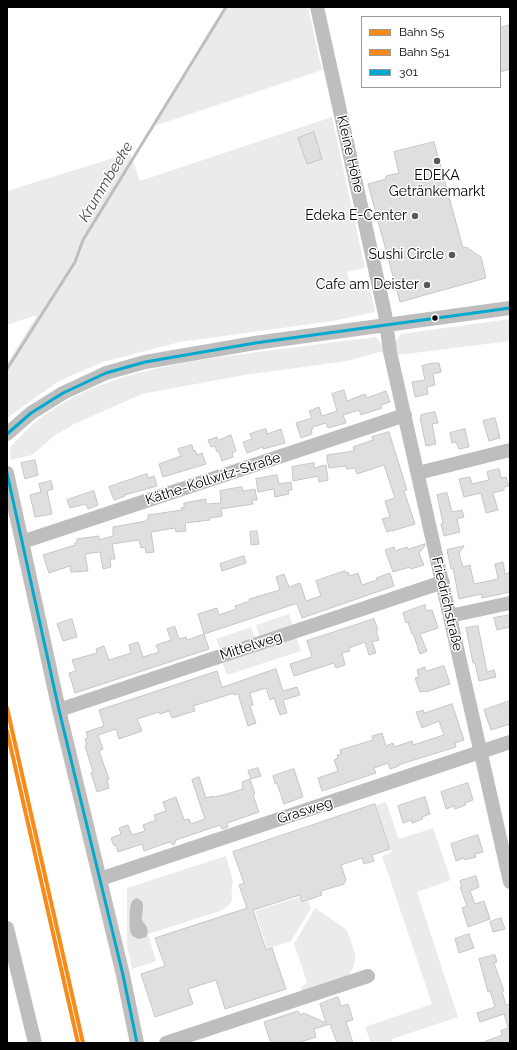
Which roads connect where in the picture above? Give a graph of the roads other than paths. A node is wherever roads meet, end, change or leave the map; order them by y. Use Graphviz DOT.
graph roads {
  1 [pos="317,7"];
  2 [pos="510,308"];
  3 [pos="387,325"];
  4 [pos="404,415"];
  5 [pos="7,434"];
  6 [pos="510,450"];
  7 [pos="7,473"];
  8 [pos="418,474"];
  9 [pos="22,542"];
  10 [pos="443,582"];
  11 [pos="510,603"];
  12 [pos="450,616"];
  13 [pos="59,710"];
  14 [pos="510,742"];
  15 [pos="480,752"];
  16 [pos="100,879"];
  17 [pos="510,882"];
  18 [pos="7,928"];
  19 [pos="368,976"];
  20 [pos="35,1043"];
  21 [pos="137,1043"];
  22 [pos="166,1043"];
  1 -- 3 [label="street, Kleine Höhe"];
  2 -- 3 [label="street"];
  3 -- 4 [label="street, Friedrichstraße"];
  3 -- 5 [label="street"];
  4 -- 8 [label="street, Friedrichstraße"];
  4 -- 9 [label="street, Käthe-Kollwitz-Straße"];
  6 -- 8 [label="street"];
  7 -- 9 [label="street"];
  8 -- 10 [label="street, Friedrichstraße"];
  9 -- 13 [label="street"];
  10 -- 12 [label="street, Friedrichstraße"];
  10 -- 13 [label="street, Mittelweg"];
  11 -- 12 [label="street"];
  12 -- 15 [label="street, Friedrichstraße"];
  13 -- 16 [label="street"];
  14 -- 15 [label="street, Grasweg"];
  15 -- 16 [label="street, Grasweg"];
  15 -- 17 [label="street, Friedrichstraße"];
  16 -- 21 [label="street"];
  18 -- 20 [label="street"];
  19 -- 22 [label="street"];
}
